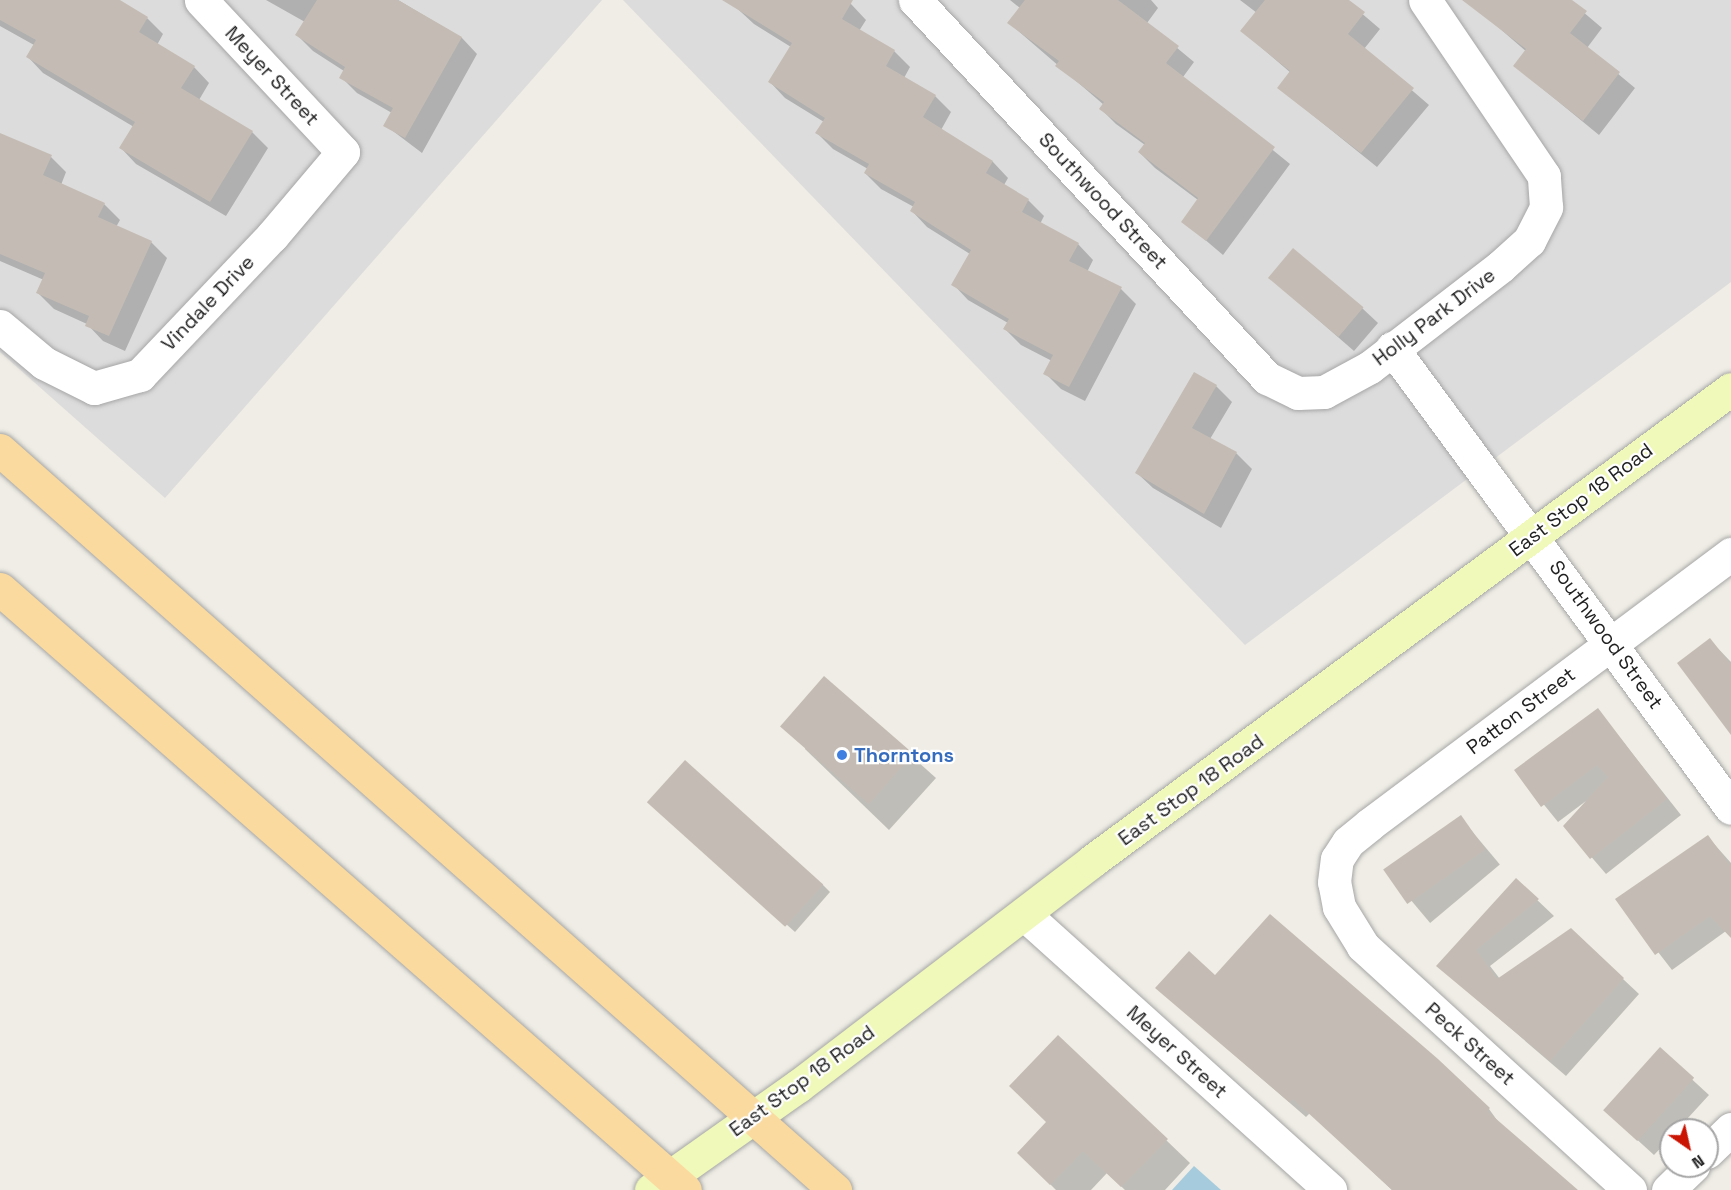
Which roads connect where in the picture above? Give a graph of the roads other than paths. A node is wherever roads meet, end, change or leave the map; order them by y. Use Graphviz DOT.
graph roads {
  1 [pos="201,0"];
  2 [pos="915,0"];
  3 [pos="1425,0"];
  4 [pos="343,152"];
  5 [pos="0,326"];
  6 [pos="1392,348"];
  7 [pos="1731,389"];
  8 [pos="1298,393"];
  9 [pos="0,450"];
  10 [pos="1533,535"];
  11 [pos="1731,554"];
  12 [pos="0,589"];
  13 [pos="1612,643"];
  14 [pos="1731,808"];
  15 [pos="1334,882"];
  16 [pos="1024,914"];
  17 [pos="753,1118"];
  18 [pos="1731,1129"];
  19 [pos="1719,1140"];
  20 [pos="1680,1178"];
  21 [pos="668,1186"];
  22 [pos="835,1190"];
  23 [pos="1330,1190"];
  24 [pos="1630,1190"];
  25 [pos="1668,1190"];
  1 -- 4 [label="street, Meyer Street"];
  2 -- 8 [label="street, Southwood Street"];
  3 -- 6 [label="street, Holly Park Drive"];
  4 -- 5 [label="street, Vindale Drive"];
  6 -- 8 [label="street, Holly Park Drive"];
  6 -- 10 [label="street, Southwood Street"];
  7 -- 10 [label="street, East Stop 18 Road"];
  9 -- 17 [label="main road"];
  10 -- 13 [label="street, Southwood Street"];
  10 -- 16 [label="street, East Stop 18 Road"];
  11 -- 13 [label="street, Patton Street"];
  12 -- 21 [label="main road"];
  13 -- 14 [label="street, Southwood Street"];
  13 -- 15 [label="street, Patton Street"];
  15 -- 24 [label="street, Peck Street"];
  16 -- 17 [label="street, East Stop 18 Road"];
  16 -- 23 [label="street, Meyer Street"];
  17 -- 21 [label="street, East Stop 18 Road"];
  17 -- 22 [label="main road"];
  18 -- 19 [label="street"];
  20 -- 25 [label="street"];
}
